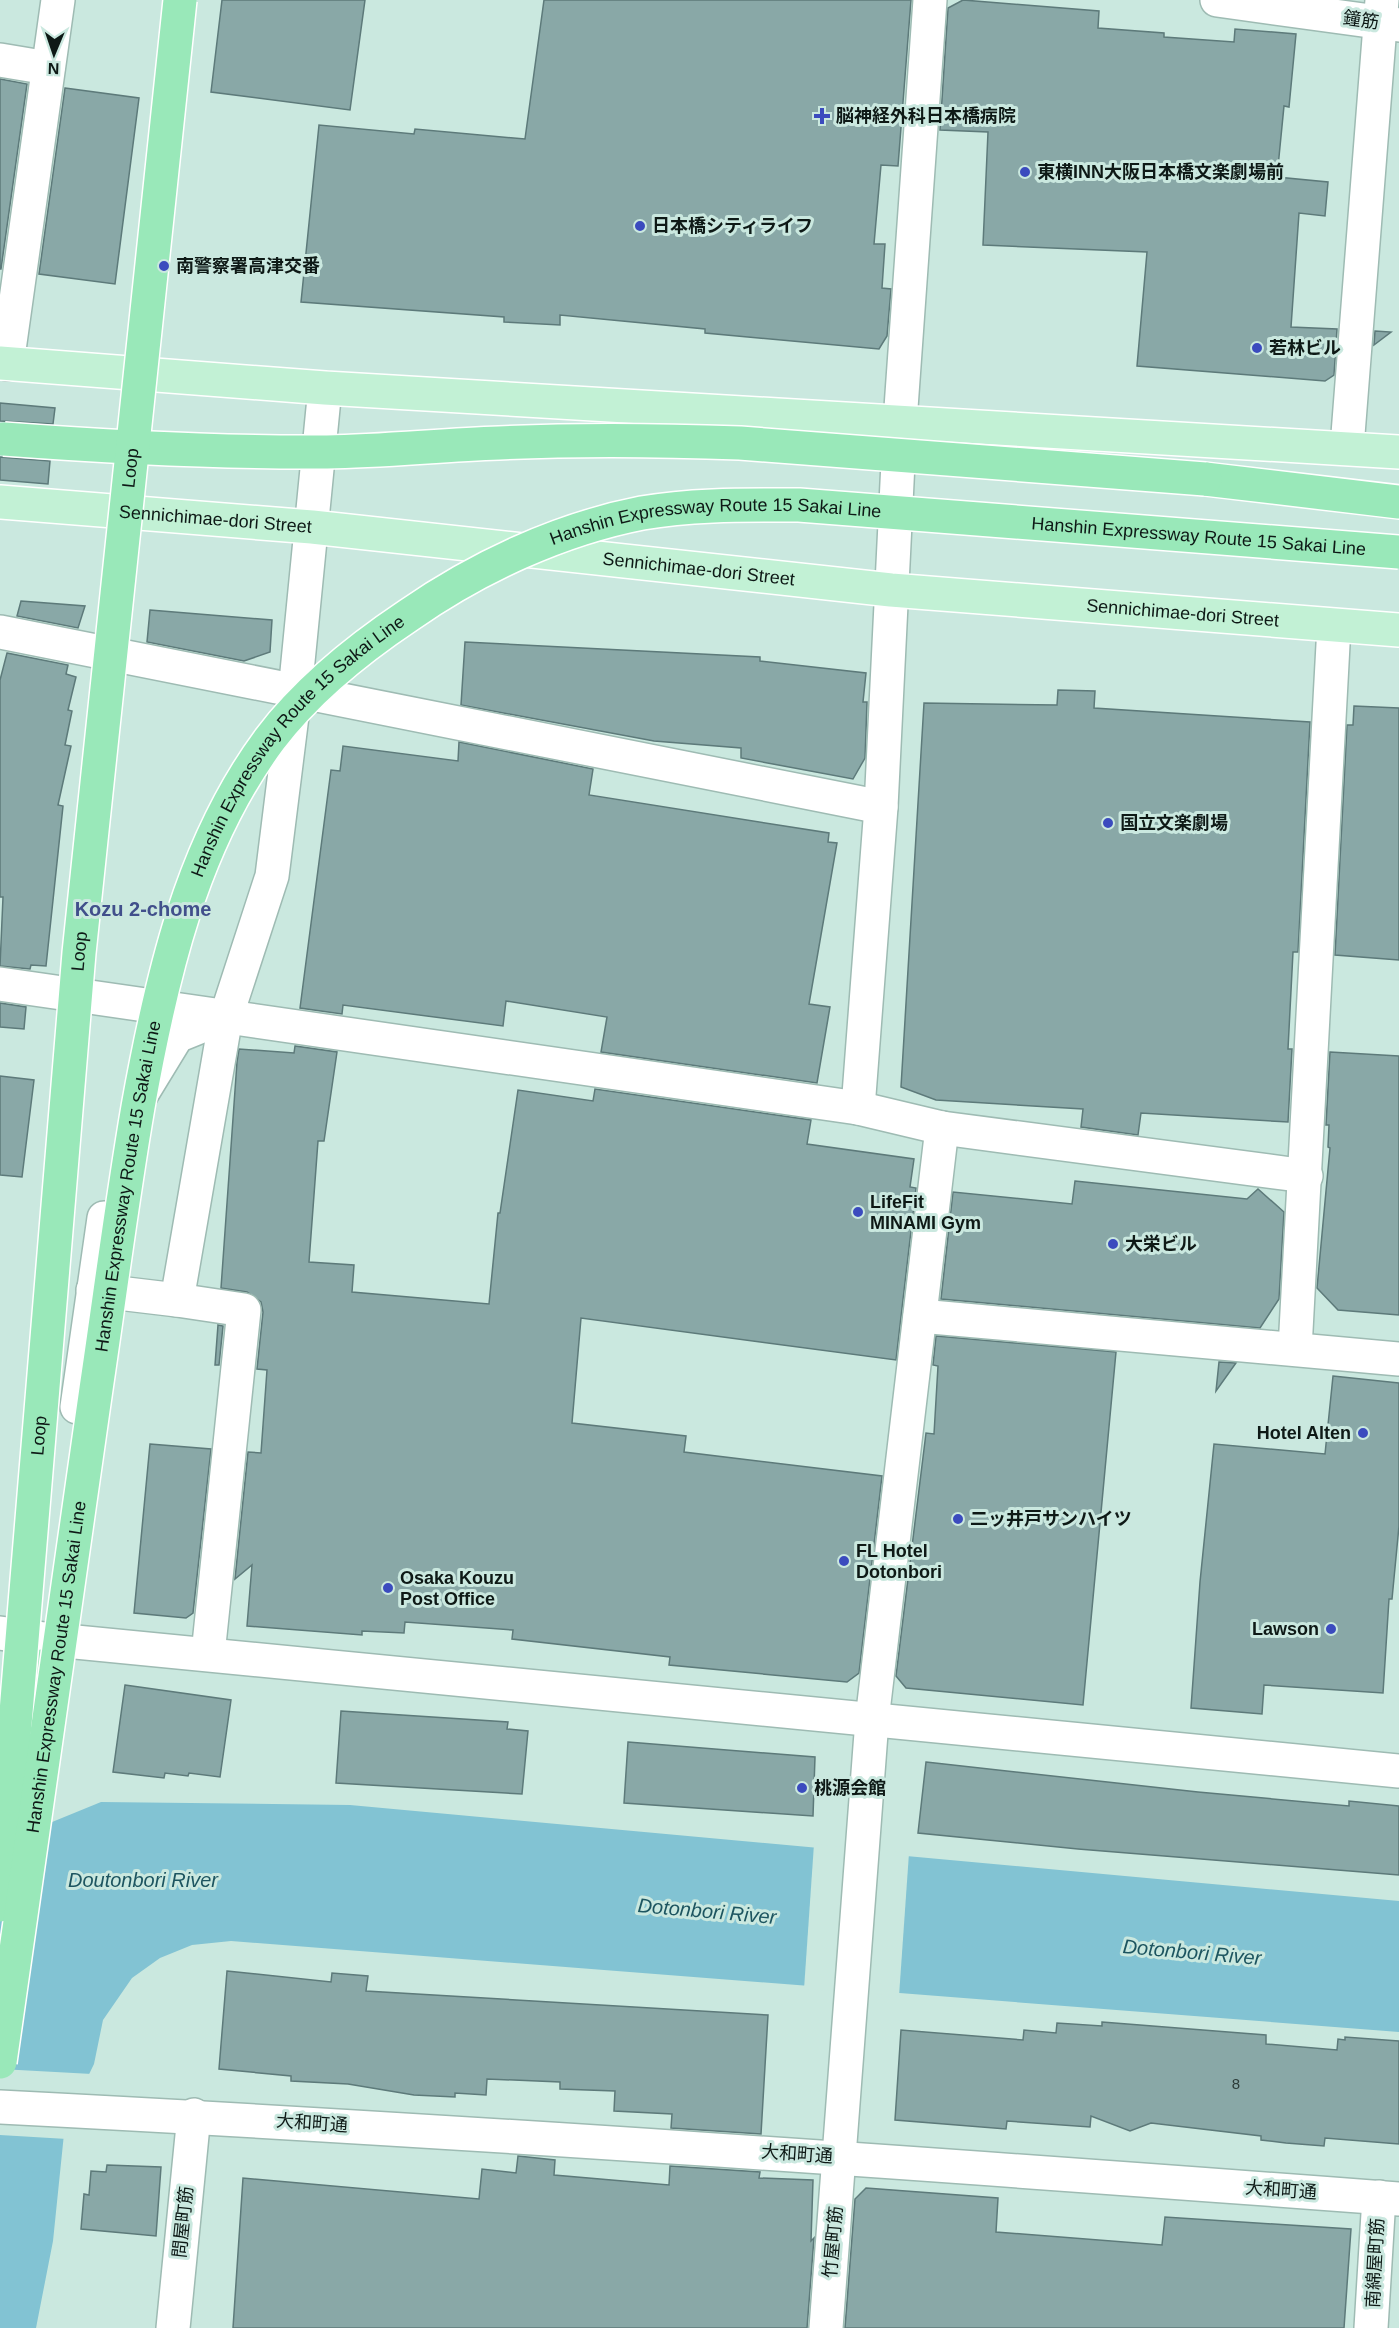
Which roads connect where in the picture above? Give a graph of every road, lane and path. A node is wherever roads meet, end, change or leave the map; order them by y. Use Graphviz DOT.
graph roads {
  1 [pos="58,0"];
  2 [pos="180,0"];
  3 [pos="930,0"];
  4 [pos="1217,0"];
  5 [pos="1387,16"];
  6 [pos="0,60"];
  7 [pos="48,68"];
  8 [pos="4,363"];
  9 [pos="325,388"];
  10 [pos="900,422"];
  11 [pos="0,438"];
  12 [pos="1347,447"];
  13 [pos="1399,452"];
  14 [pos="0,502"];
  15 [pos="1399,502"];
  16 [pos="312,527"];
  17 [pos="1399,552"];
  18 [pos="891,590"];
  19 [pos="1334,626"];
  20 [pos="1399,630"];
  21 [pos="0,632"];
  22 [pos="295,692"];
  23 [pos="881,807"];
  24 [pos="0,984"];
  25 [pos="226,1017"];
  26 [pos="858,1108"];
  27 [pos="942,1128"];
  28 [pos="1305,1176"];
  29 [pos="93,1290"];
  30 [pos="177,1300"];
  31 [pos="921,1316"];
  32 [pos="1295,1349"];
  33 [pos="1399,1359"];
  34 [pos="0,1633"];
  35 [pos="45,1639"];
  36 [pos="208,1654"];
  37 [pos="872,1720"];
  38 [pos="1399,1771"];
  39 [pos="0,1852"];
  40 [pos="0,1905"];
  41 [pos="0,2062"];
  42 [pos="0,2107"];
  43 [pos="194,2115"];
  44 [pos="840,2157"];
  45 [pos="1389,2198"];
  46 [pos="173,2328"];
  47 [pos="826,2328"];
  48 [pos="1371,2328"];
  1 -- 7 [label="street"];
  2 -- 40 [label="highway, Loop, bridge"];
  3 -- 10 [label="street"];
  4 -- 5 [label="street, 鐘筋"];
  5 -- 12 [label="street"];
  6 -- 7 [label="street"];
  7 -- 8 [label="street"];
  8 -- 9 [label="main road"];
  9 -- 10 [label="main road"];
  9 -- 16 [label="street"];
  10 -- 12 [label="main road"];
  10 -- 18 [label="street"];
  11 -- 15 [label="highway, bridge"];
  12 -- 13 [label="main road"];
  14 -- 16 [label="main road, Sennichimae-dori Street"];
  16 -- 18 [label="main road, Sennichimae-dori Street"];
  16 -- 22 [label="street"];
  17 -- 41 [label="highway, Hanshin Expressway Route 15 Sakai Line, bridge"];
  18 -- 19 [label="main road, Sennichimae-dori Street"];
  18 -- 23 [label="street"];
  19 -- 20 [label="main road, Sennichimae-dori Street"];
  19 -- 28 [label="street"];
  21 -- 22 [label="street"];
  22 -- 23 [label="street"];
  22 -- 25 [label="street"];
  23 -- 26 [label="street"];
  24 -- 25 [label="street"];
  25 -- 26 [label="street"];
  25 -- 29 [label="street"];
  25 -- 30 [label="street"];
  26 -- 27 [label="street"];
  27 -- 28 [label="street"];
  27 -- 31 [label="street, 竹屋町筋"];
  28 -- 32 [label="street"];
  29 -- 30 [label="street"];
  29 -- 35 [label="street"];
  30 -- 36 [label="street"];
  31 -- 32 [label="street"];
  31 -- 37 [label="street, 竹屋町筋"];
  32 -- 33 [label="street"];
  34 -- 35 [label="street"];
  35 -- 36 [label="street"];
  35 -- 39 [label="highway"];
  36 -- 37 [label="street"];
  37 -- 38 [label="street"];
  37 -- 44 [label="street, 竹屋町筋"];
  42 -- 43 [label="street, 大和町通"];
  43 -- 44 [label="street, 大和町通"];
  43 -- 46 [label="street, 問屋町筋"];
  44 -- 45 [label="street, 大和町通"];
  44 -- 47 [label="street, 竹屋町筋"];
  45 -- 48 [label="street, 南綿屋町筋"];
}
